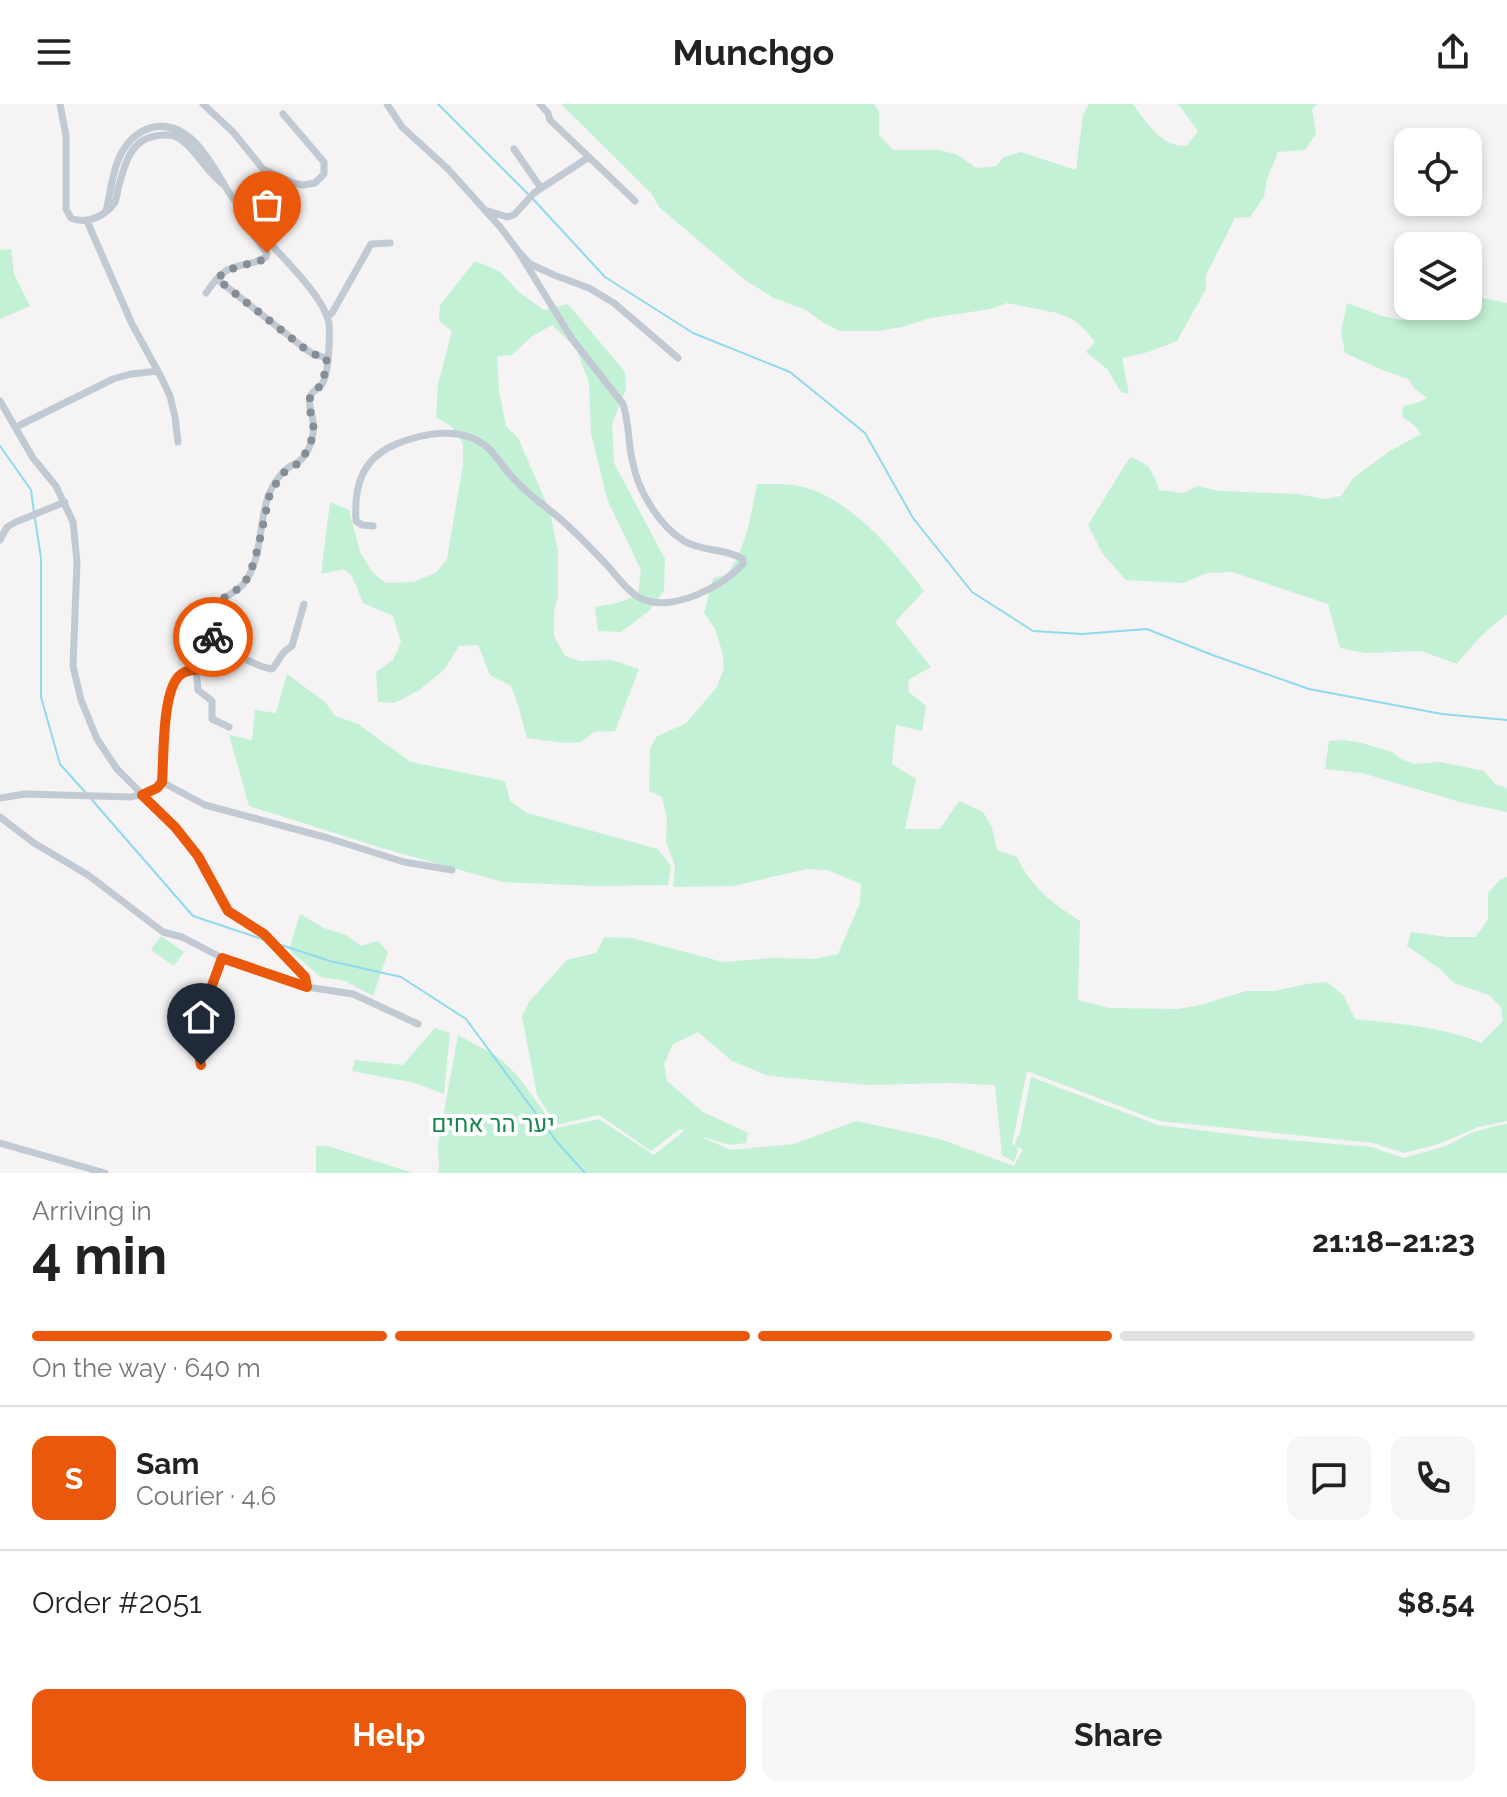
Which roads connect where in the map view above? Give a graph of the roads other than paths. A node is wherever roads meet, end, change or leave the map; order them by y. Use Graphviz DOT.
graph roads {
  1 [pos="60,104"];
  2 [pos="203,104"];
  3 [pos="387,104"];
  4 [pos="540,104"];
  5 [pos="283,114"];
  6 [pos="514,149"];
  7 [pos="589,157"];
  8 [pos="541,188"];
  9 [pos="635,201"];
  10 [pos="240,207"];
  11 [pos="485,210"];
  12 [pos="87,221"];
  13 [pos="390,243"];
  14 [pos="518,251"];
  15 [pos="217,279"];
  16 [pos="206,293"];
  17 [pos="327,317"];
  18 [pos="327,358"];
  19 [pos="678,358"];
  20 [pos="158,371"];
  21 [pos="0,401"];
  22 [pos="16,427"];
  23 [pos="178,442"];
  24 [pos="65,502"];
  25 [pos="373,526"];
  26 [pos="0,540"];
  27 [pos="304,604"];
  28 [pos="211,650"];
  29 [pos="196,670"];
  30 [pos="229,727"];
  31 [pos="162,782"];
  32 [pos="142,795"];
  33 [pos="0,798"];
  34 [pos="0,817"];
  35 [pos="452,870"];
  36 [pos="222,958"];
  37 [pos="307,987"];
  38 [pos="418,1024"];
  39 [pos="201,1065"];
  40 [pos="0,1143"];
  41 [pos="105,1173"];
  1 -- 12 [label="street"];
  2 -- 5 [label="street"];
  3 -- 11 [label="street"];
  4 -- 7 [label="street"];
  6 -- 8 [label="street"];
  7 -- 8 [label="street"];
  7 -- 9 [label="street"];
  8 -- 11 [label="street"];
  10 -- 12 [label="street"];
  10 -- 15 [label="street"];
  10 -- 17 [label="street"];
  11 -- 14 [label="street"];
  12 -- 20 [label="street"];
  13 -- 17 [label="street"];
  14 -- 19 [label="street"];
  14 -- 25 [label="street"];
  15 -- 16 [label="street"];
  15 -- 18 [label="street"];
  17 -- 18 [label="street"];
  18 -- 28 [label="street"];
  20 -- 22 [label="street"];
  20 -- 23 [label="street"];
  21 -- 22 [label="street"];
  22 -- 24 [label="street"];
  24 -- 26 [label="street"];
  24 -- 32 [label="street"];
  27 -- 28 [label="street"];
  28 -- 29 [label="street"];
  29 -- 30 [label="street"];
  29 -- 31 [label="street"];
  31 -- 32 [label="street"];
  31 -- 35 [label="street"];
  32 -- 33 [label="street"];
  32 -- 37 [label="street"];
  34 -- 36 [label="street"];
  36 -- 37 [label="street"];
  36 -- 39 [label="street"];
  37 -- 38 [label="street"];
  40 -- 41 [label="street"];
}
